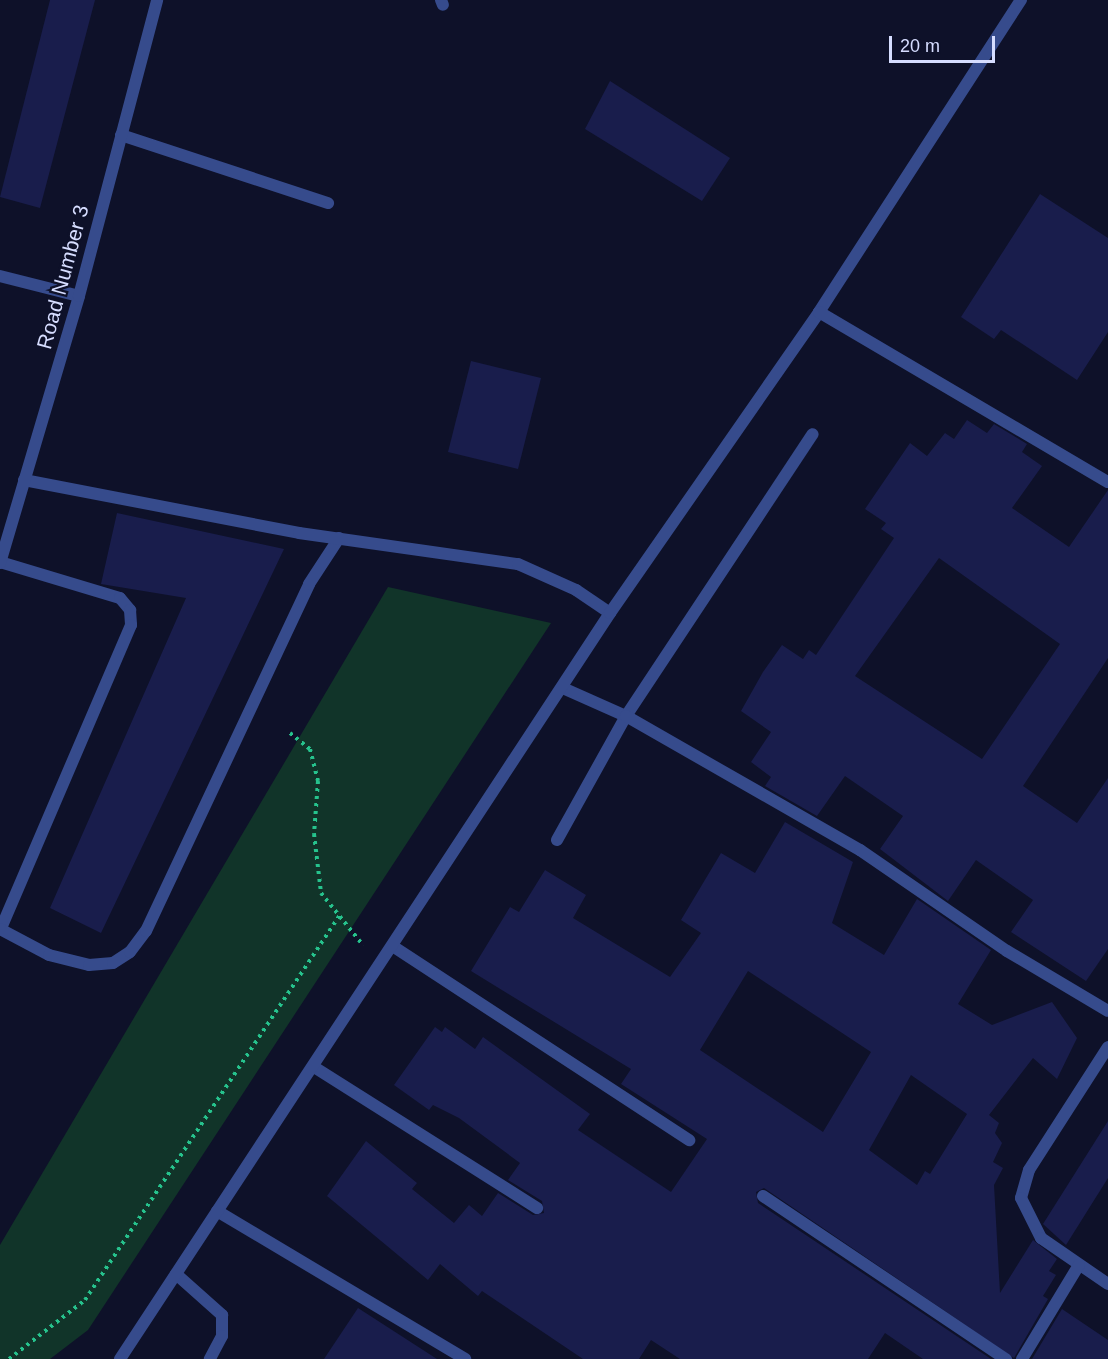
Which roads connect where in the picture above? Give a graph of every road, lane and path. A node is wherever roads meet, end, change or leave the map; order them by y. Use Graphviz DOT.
graph roads {
  1 [pos="157,0"];
  2 [pos="1021,0"];
  3 [pos="121,135"];
  4 [pos="328,203"];
  5 [pos="0,276"];
  6 [pos="79,296"];
  7 [pos="819,312"];
  8 [pos="813,434"];
  9 [pos="24,480"];
  10 [pos="1108,482"];
  11 [pos="339,538"];
  12 [pos="0,563"];
  13 [pos="610,614"];
  14 [pos="564,689"];
  15 [pos="626,716"];
  16 [pos="290,733"];
  17 [pos="557,840"];
  18 [pos="340,915"];
  19 [pos="1,929"];
  20 [pos="394,947"];
  21 [pos="380,966"];
  22 [pos="1108,1011"];
  23 [pos="1108,1047"];
  24 [pos="314,1067"];
  25 [pos="689,1140"];
  26 [pos="763,1196"];
  27 [pos="537,1208"];
  28 [pos="217,1211"];
  29 [pos="1079,1265"];
  30 [pos="176,1274"];
  31 [pos="1108,1284"];
  32 [pos="9,1359"];
  33 [pos="120,1359"];
  34 [pos="210,1359"];
  35 [pos="465,1359"];
  36 [pos="1006,1359"];
  37 [pos="1022,1359"];
  1 -- 3 [label="street, Road Number 3"];
  2 -- 7 [label="street"];
  3 -- 4 [label="street"];
  3 -- 6 [label="street, Road Number 3"];
  5 -- 6 [label="street"];
  6 -- 9 [label="street, Road Number 3"];
  7 -- 10 [label="street"];
  7 -- 13 [label="street"];
  8 -- 15 [label="street"];
  9 -- 11 [label="street"];
  9 -- 12 [label="street, Road Number 3"];
  11 -- 13 [label="street"];
  11 -- 19 [label="street"];
  12 -- 19 [label="street"];
  13 -- 14 [label="street"];
  14 -- 15 [label="street"];
  14 -- 20 [label="street"];
  15 -- 17 [label="street"];
  15 -- 22 [label="street"];
  16 -- 18 [label="path"];
  18 -- 21 [label="path"];
  18 -- 32 [label="path"];
  20 -- 21 [label="street"];
  20 -- 25 [label="street"];
  21 -- 24 [label="street"];
  23 -- 29 [label="street"];
  24 -- 27 [label="street"];
  24 -- 28 [label="street"];
  26 -- 36 [label="street"];
  28 -- 30 [label="street"];
  28 -- 35 [label="street"];
  29 -- 31 [label="street"];
  29 -- 37 [label="street"];
  30 -- 33 [label="street"];
  30 -- 34 [label="street"];
}
